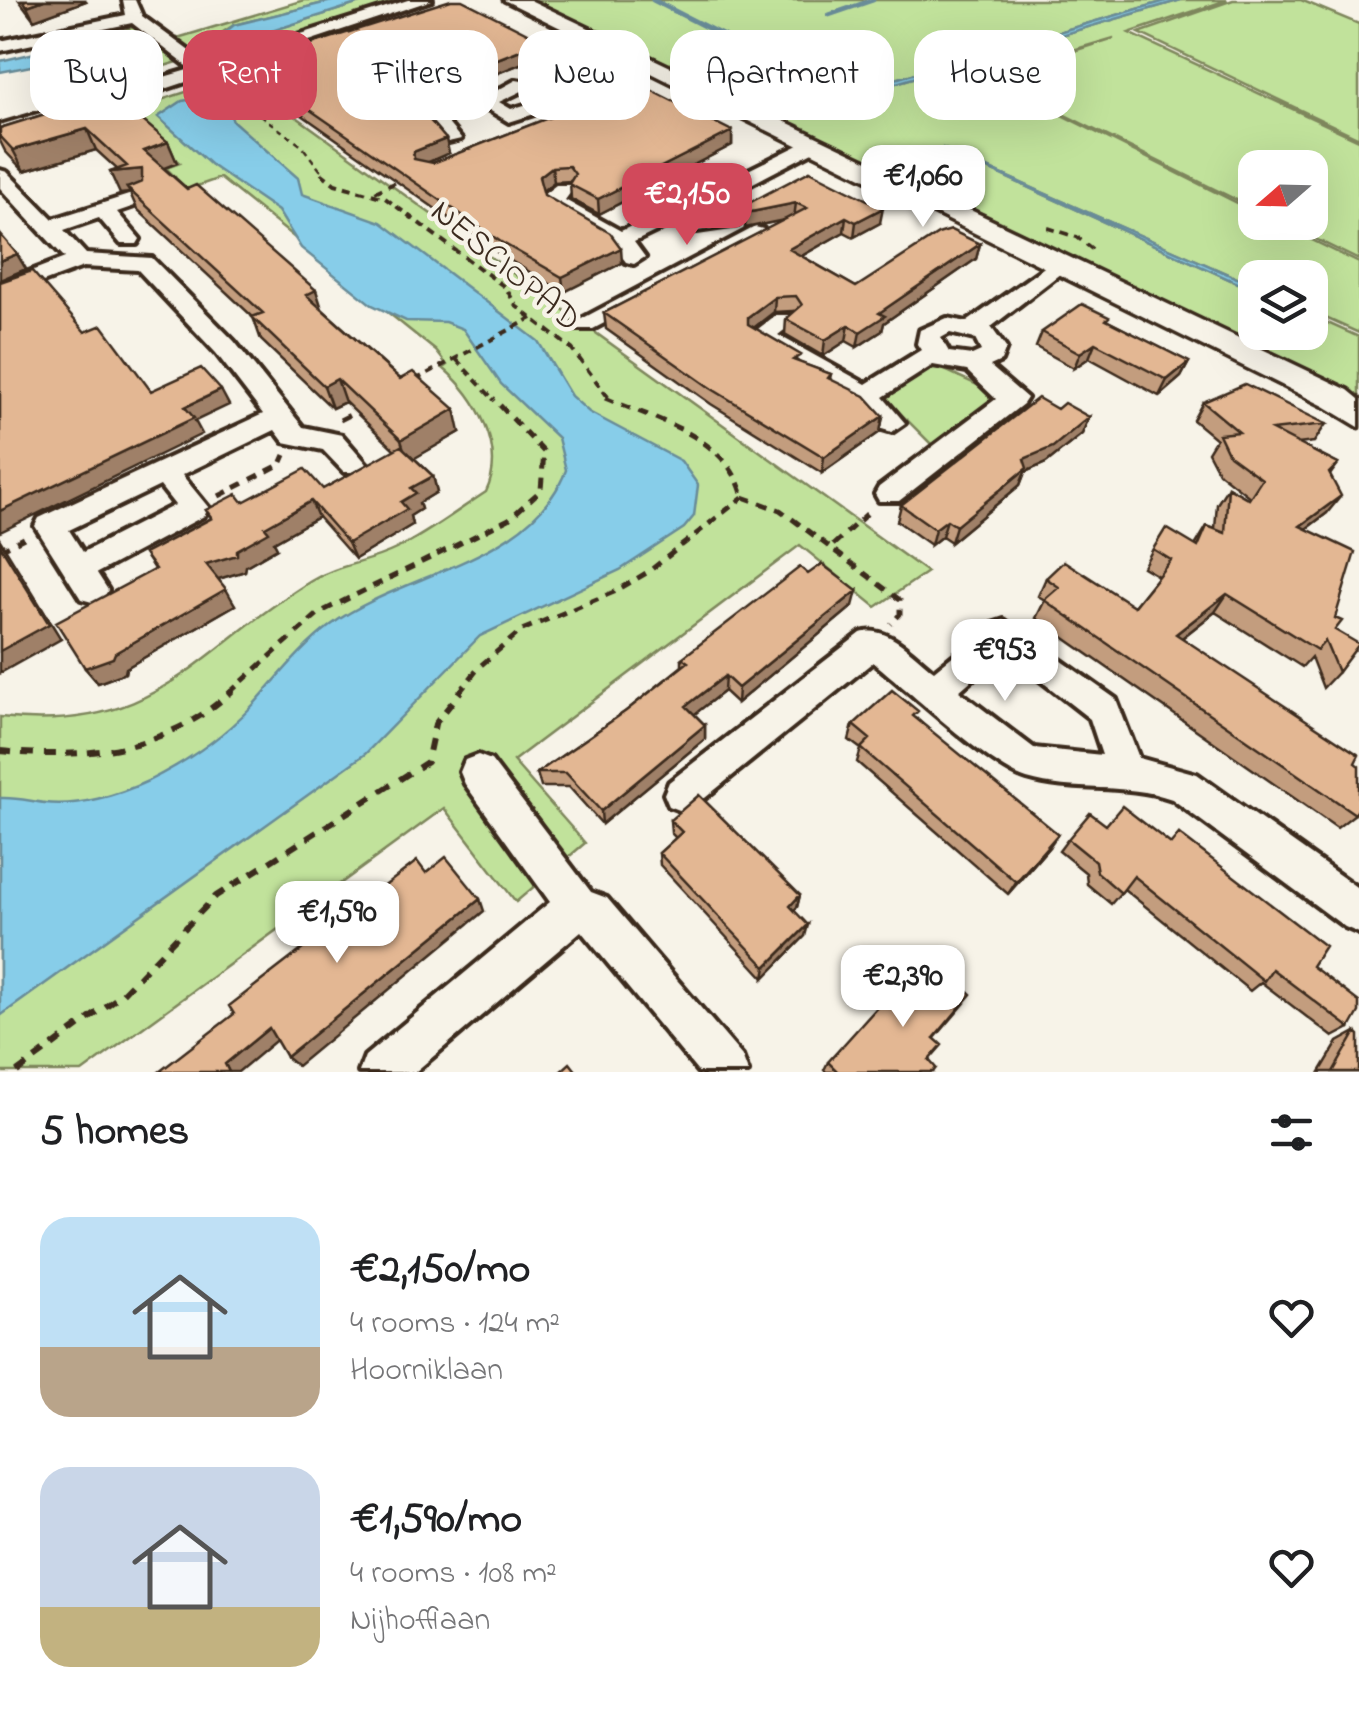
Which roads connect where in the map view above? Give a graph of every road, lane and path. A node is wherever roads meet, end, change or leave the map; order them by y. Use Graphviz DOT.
graph roads {
  1 [pos="128,0"];
  2 [pos="424,0"];
  3 [pos="514,0"];
  4 [pos="134,18"];
  5 [pos="577,30"];
  6 [pos="317,34"];
  7 [pos="0,46"];
  8 [pos="183,55"];
  9 [pos="650,65"];
  10 [pos="183,76"];
  11 [pos="518,85"];
  12 [pos="267,120"];
  13 [pos="450,120"];
  14 [pos="532,120"];
  15 [pos="555,120"];
  16 [pos="463,126"];
  17 [pos="524,126"];
  18 [pos="0,132"];
  19 [pos="813,144"];
  20 [pos="428,170"];
  21 [pos="0,176"];
  22 [pos="563,189"];
  23 [pos="375,192"];
  24 [pos="720,192"];
  25 [pos="142,197"];
  26 [pos="103,210"];
  27 [pos="675,213"];
  28 [pos="707,226"];
  29 [pos="49,228"];
  30 [pos="755,234"];
  31 [pos="129,239"];
  32 [pos="731,245"];
  33 [pos="80,260"];
  34 [pos="1058,265"];
  35 [pos="0,291"];
  36 [pos="532,318"];
  37 [pos="785,320"];
  38 [pos="584,324"];
  39 [pos="974,328"];
  40 [pos="934,352"];
  41 [pos="456,359"];
  42 [pos="975,364"];
  43 [pos="408,384"];
  44 [pos="866,395"];
  45 [pos="376,402"];
  46 [pos="1359,416"];
  47 [pos="892,423"];
  48 [pos="286,426"];
  49 [pos="354,465"];
  50 [pos="164,472"];
  51 [pos="889,494"];
  52 [pos="743,497"];
  53 [pos="194,508"];
  54 [pos="832,544"];
  55 [pos="873,642"];
  56 [pos="936,690"];
  57 [pos="0,751"];
  58 [pos="1125,770"];
  59 [pos="478,772"];
  60 [pos="682,794"];
  61 [pos="581,911"];
  62 [pos="1359,913"];
  63 [pos="17,1072"];
  64 [pos="381,1072"];
  65 [pos="726,1072"];
  1 -- 4 [label="street"];
  2 -- 6 [label="street"];
  3 -- 5 [label="street"];
  4 -- 7 [label="street"];
  4 -- 8 [label="street"];
  9 -- 19 [label="street"];
  10 -- 18 [label="street"];
  11 -- 16 [label="street"];
  12 -- 23 [label="path, NESCIOPAD"];
  13 -- 16 [label="street"];
  14 -- 17 [label="street"];
  15 -- 17 [label="street"];
  16 -- 17 [label="street"];
  16 -- 20 [label="street"];
  19 -- 24 [label="street"];
  19 -- 34 [label="street"];
  20 -- 23 [label="path"];
  21 -- 29 [label="street"];
  22 -- 27 [label="street"];
  23 -- 36 [label="path, NESCIOPAD"];
  24 -- 27 [label="street"];
  24 -- 28 [label="street"];
  25 -- 26 [label="street"];
  26 -- 29 [label="street"];
  26 -- 31 [label="street"];
  27 -- 28 [label="street"];
  28 -- 32 [label="street"];
  29 -- 33 [label="street"];
  30 -- 32 [label="street"];
  32 -- 38 [label="street"];
  33 -- 35 [label="street"];
  33 -- 48 [label="street"];
  34 -- 39 [label="street"];
  34 -- 46 [label="street"];
  36 -- 41 [label="path"];
  36 -- 52 [label="path, NESCIOPAD"];
  37 -- 44 [label="street"];
  39 -- 40 [label="street"];
  39 -- 42 [label="street"];
  40 -- 42 [label="street"];
  40 -- 44 [label="street"];
  41 -- 43 [label="path"];
  41 -- 57 [label="path"];
  42 -- 51 [label="street"];
  44 -- 47 [label="street"];
  45 -- 48 [label="path"];
  48 -- 49 [label="street"];
  48 -- 50 [label="street"];
  48 -- 53 [label="path"];
  50 -- 53 [label="street"];
  50 -- 53 [label="street"];
  51 -- 54 [label="path"];
  52 -- 54 [label="path"];
  52 -- 63 [label="path"];
  54 -- 55 [label="path"];
  55 -- 56 [label="street"];
  55 -- 60 [label="street"];
  56 -- 58 [label="street"];
  56 -- 58 [label="street"];
  58 -- 62 [label="street"];
  59 -- 61 [label="street"];
  61 -- 64 [label="street"];
  61 -- 65 [label="street"];
}
